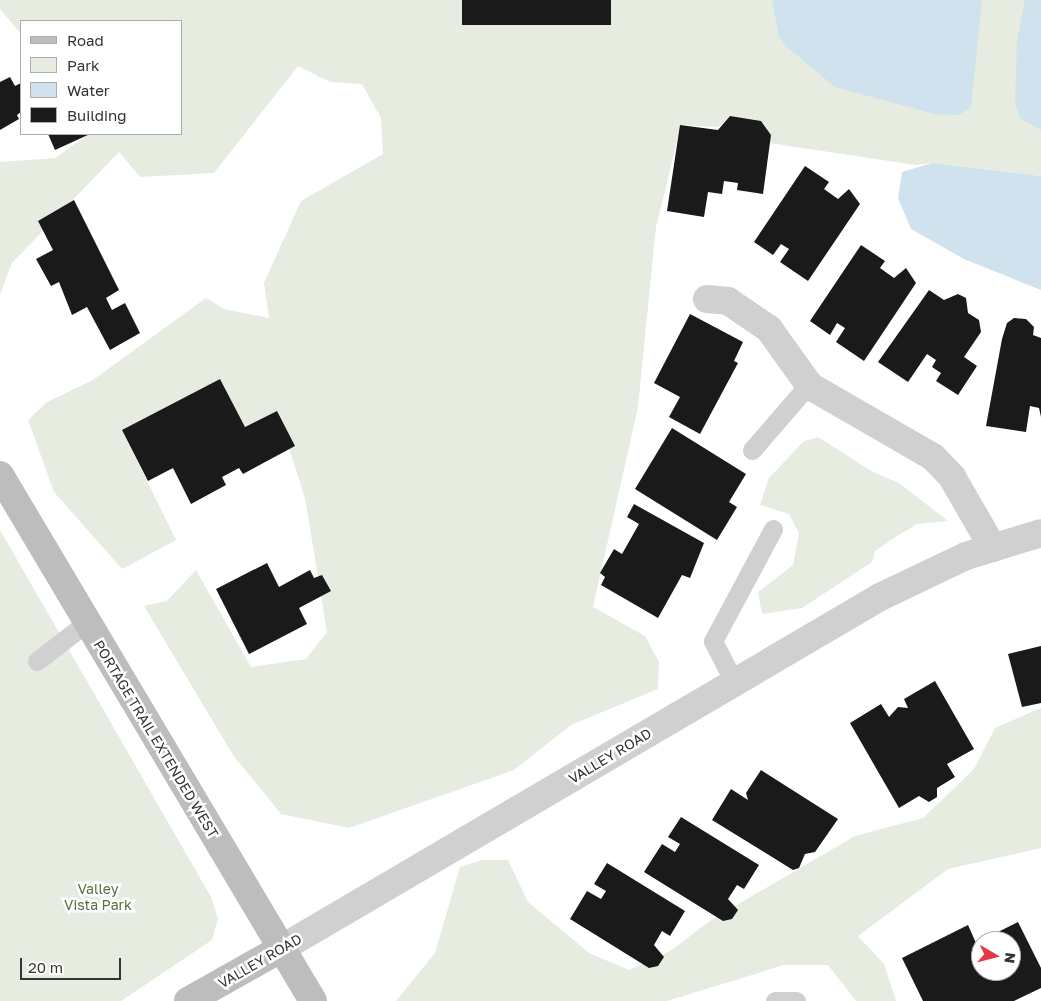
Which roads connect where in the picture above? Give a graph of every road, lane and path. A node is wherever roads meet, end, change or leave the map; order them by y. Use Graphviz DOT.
graph roads {
  1 [pos="707,299"];
  2 [pos="809,384"];
  3 [pos="752,450"];
  4 [pos="0,476"];
  5 [pos="773,529"];
  6 [pos="1041,533"];
  7 [pos="993,548"];
  8 [pos="86,623"];
  9 [pos="37,662"];
  10 [pos="734,682"];
  11 [pos="284,947"];
  12 [pos="188,1001"];
  13 [pos="313,1001"];
  14 [pos="775,1001"];
  15 [pos="796,1001"];
  1 -- 2 [label="street"];
  2 -- 3 [label="lane"];
  2 -- 7 [label="street"];
  4 -- 8 [label="main road, PORTAGE TRAIL EXTENDED WEST"];
  5 -- 10 [label="lane"];
  6 -- 7 [label="street, VALLEY ROAD"];
  7 -- 10 [label="street, VALLEY ROAD"];
  8 -- 9 [label="lane"];
  8 -- 11 [label="main road, PORTAGE TRAIL EXTENDED WEST"];
  10 -- 11 [label="street, VALLEY ROAD"];
  11 -- 12 [label="main road, VALLEY ROAD"];
  11 -- 13 [label="main road, PORTAGE TRAIL EXTENDED WEST"];
  14 -- 15 [label="lane"];
}
